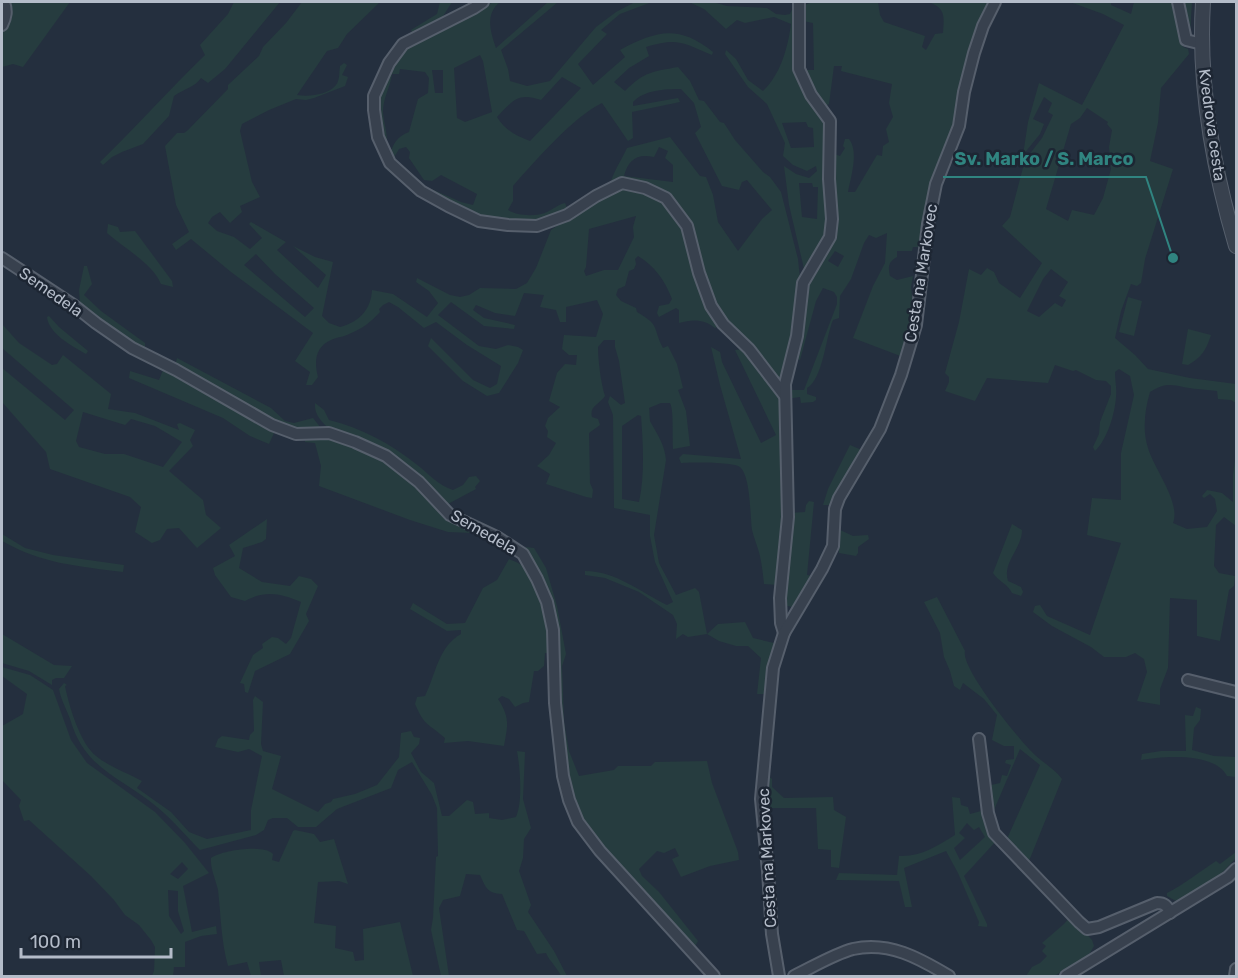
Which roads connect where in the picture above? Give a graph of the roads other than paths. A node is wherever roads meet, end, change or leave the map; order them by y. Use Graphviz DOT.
graph roads {
  1 [pos="4,2"];
  2 [pos="483,2"];
  3 [pos="799,2"];
  4 [pos="995,2"];
  5 [pos="1178,2"];
  6 [pos="1203,2"];
  7 [pos="2,25"];
  8 [pos="1202,44"];
  9 [pos="1236,246"];
  10 [pos="2,258"];
  11 [pos="785,396"];
  12 [pos="784,633"];
  13 [pos="1188,680"];
  14 [pos="1236,692"];
  15 [pos="979,739"];
  16 [pos="1236,869"];
  17 [pos="1170,913"];
  18 [pos="1236,969"];
  19 [pos="714,976"];
  20 [pos="779,976"];
  21 [pos="794,976"];
  22 [pos="949,976"];
  23 [pos="1065,976"];
  24 [pos="1235,976"];
  1 -- 7 [label="street"];
  2 -- 11 [label="street"];
  3 -- 11 [label="street, Cesta na Markovec"];
  4 -- 12 [label="street, Cesta na Markovec"];
  5 -- 8 [label="street"];
  6 -- 8 [label="street, Kvedrova cesta"];
  8 -- 9 [label="street, Kvedrova cesta"];
  10 -- 19 [label="street, Semedela"];
  11 -- 12 [label="street, Cesta na Markovec"];
  12 -- 20 [label="street, Cesta na Markovec"];
  13 -- 14 [label="street"];
  15 -- 17 [label="street"];
  16 -- 17 [label="street"];
  17 -- 23 [label="street"];
  18 -- 24 [label="street"];
  21 -- 22 [label="street"];
}
